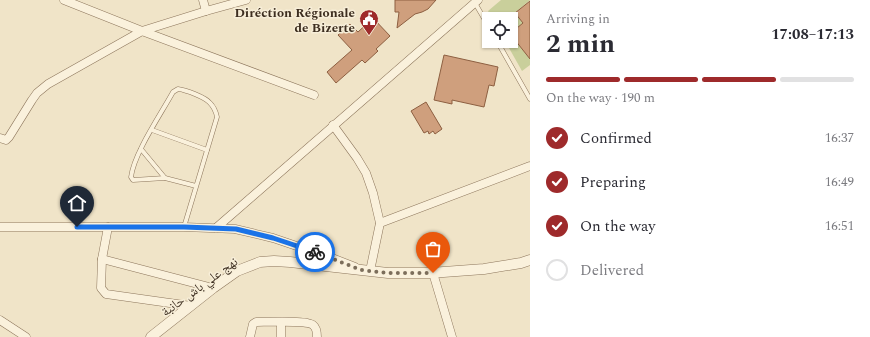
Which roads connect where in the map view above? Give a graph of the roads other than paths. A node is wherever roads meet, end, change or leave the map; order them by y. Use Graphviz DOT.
graph roads {
  1 [pos="64,0"];
  2 [pos="203,0"];
  3 [pos="246,0"];
  4 [pos="477,1"];
  5 [pos="206,11"];
  6 [pos="482,12"];
  7 [pos="142,31"];
  8 [pos="501,48"];
  9 [pos="314,95"];
  10 [pos="530,99"];
  11 [pos="333,125"];
  12 [pos="152,130"];
  13 [pos="0,138"];
  14 [pos="141,149"];
  15 [pos="207,150"];
  16 [pos="530,166"];
  17 [pos="165,178"];
  18 [pos="196,186"];
  19 [pos="380,223"];
  20 [pos="0,227"];
  21 [pos="108,227"];
  22 [pos="184,227"];
  23 [pos="216,228"];
  24 [pos="102,259"];
  25 [pos="527,264"];
  26 [pos="366,271"];
  27 [pos="433,273"];
  28 [pos="213,288"];
  29 [pos="192,306"];
  30 [pos="0,320"];
  31 [pos="282,322"];
  32 [pos="26,337"];
  33 [pos="151,337"];
  34 [pos="250,337"];
  35 [pos="281,337"];
  36 [pos="317,337"];
  37 [pos="452,337"];
  1 -- 7 [label="street"];
  2 -- 5 [label="street"];
  3 -- 5 [label="street"];
  4 -- 6 [label="lane"];
  4 -- 11 [label="street"];
  5 -- 7 [label="street"];
  7 -- 9 [label="street"];
  7 -- 13 [label="street"];
  8 -- 10 [label="lane"];
  11 -- 19 [label="street"];
  11 -- 23 [label="street"];
  12 -- 14 [label="lane"];
  12 -- 15 [label="lane"];
  12 -- 15 [label="lane"];
  14 -- 17 [label="lane"];
  14 -- 17 [label="lane"];
  15 -- 18 [label="lane"];
  16 -- 19 [label="street"];
  17 -- 18 [label="lane"];
  18 -- 22 [label="lane"];
  19 -- 26 [label="street"];
  20 -- 21 [label="street"];
  21 -- 22 [label="street"];
  21 -- 24 [label="street"];
  22 -- 23 [label="street"];
  23 -- 26 [label="street"];
  24 -- 28 [label="street"];
  24 -- 29 [label="street"];
  25 -- 27 [label="street, نهج علي باش حانبة"];
  26 -- 27 [label="street, نهج علي باش حانبة"];
  26 -- 28 [label="street, نهج علي باش حانبة"];
  27 -- 37 [label="street"];
  28 -- 29 [label="street, نهج علي باش حانبة"];
  29 -- 33 [label="street, نهج علي باش حانبة"];
  30 -- 32 [label="street"];
  31 -- 34 [label="street"];
  31 -- 35 [label="street"];
  31 -- 36 [label="street"];
}
